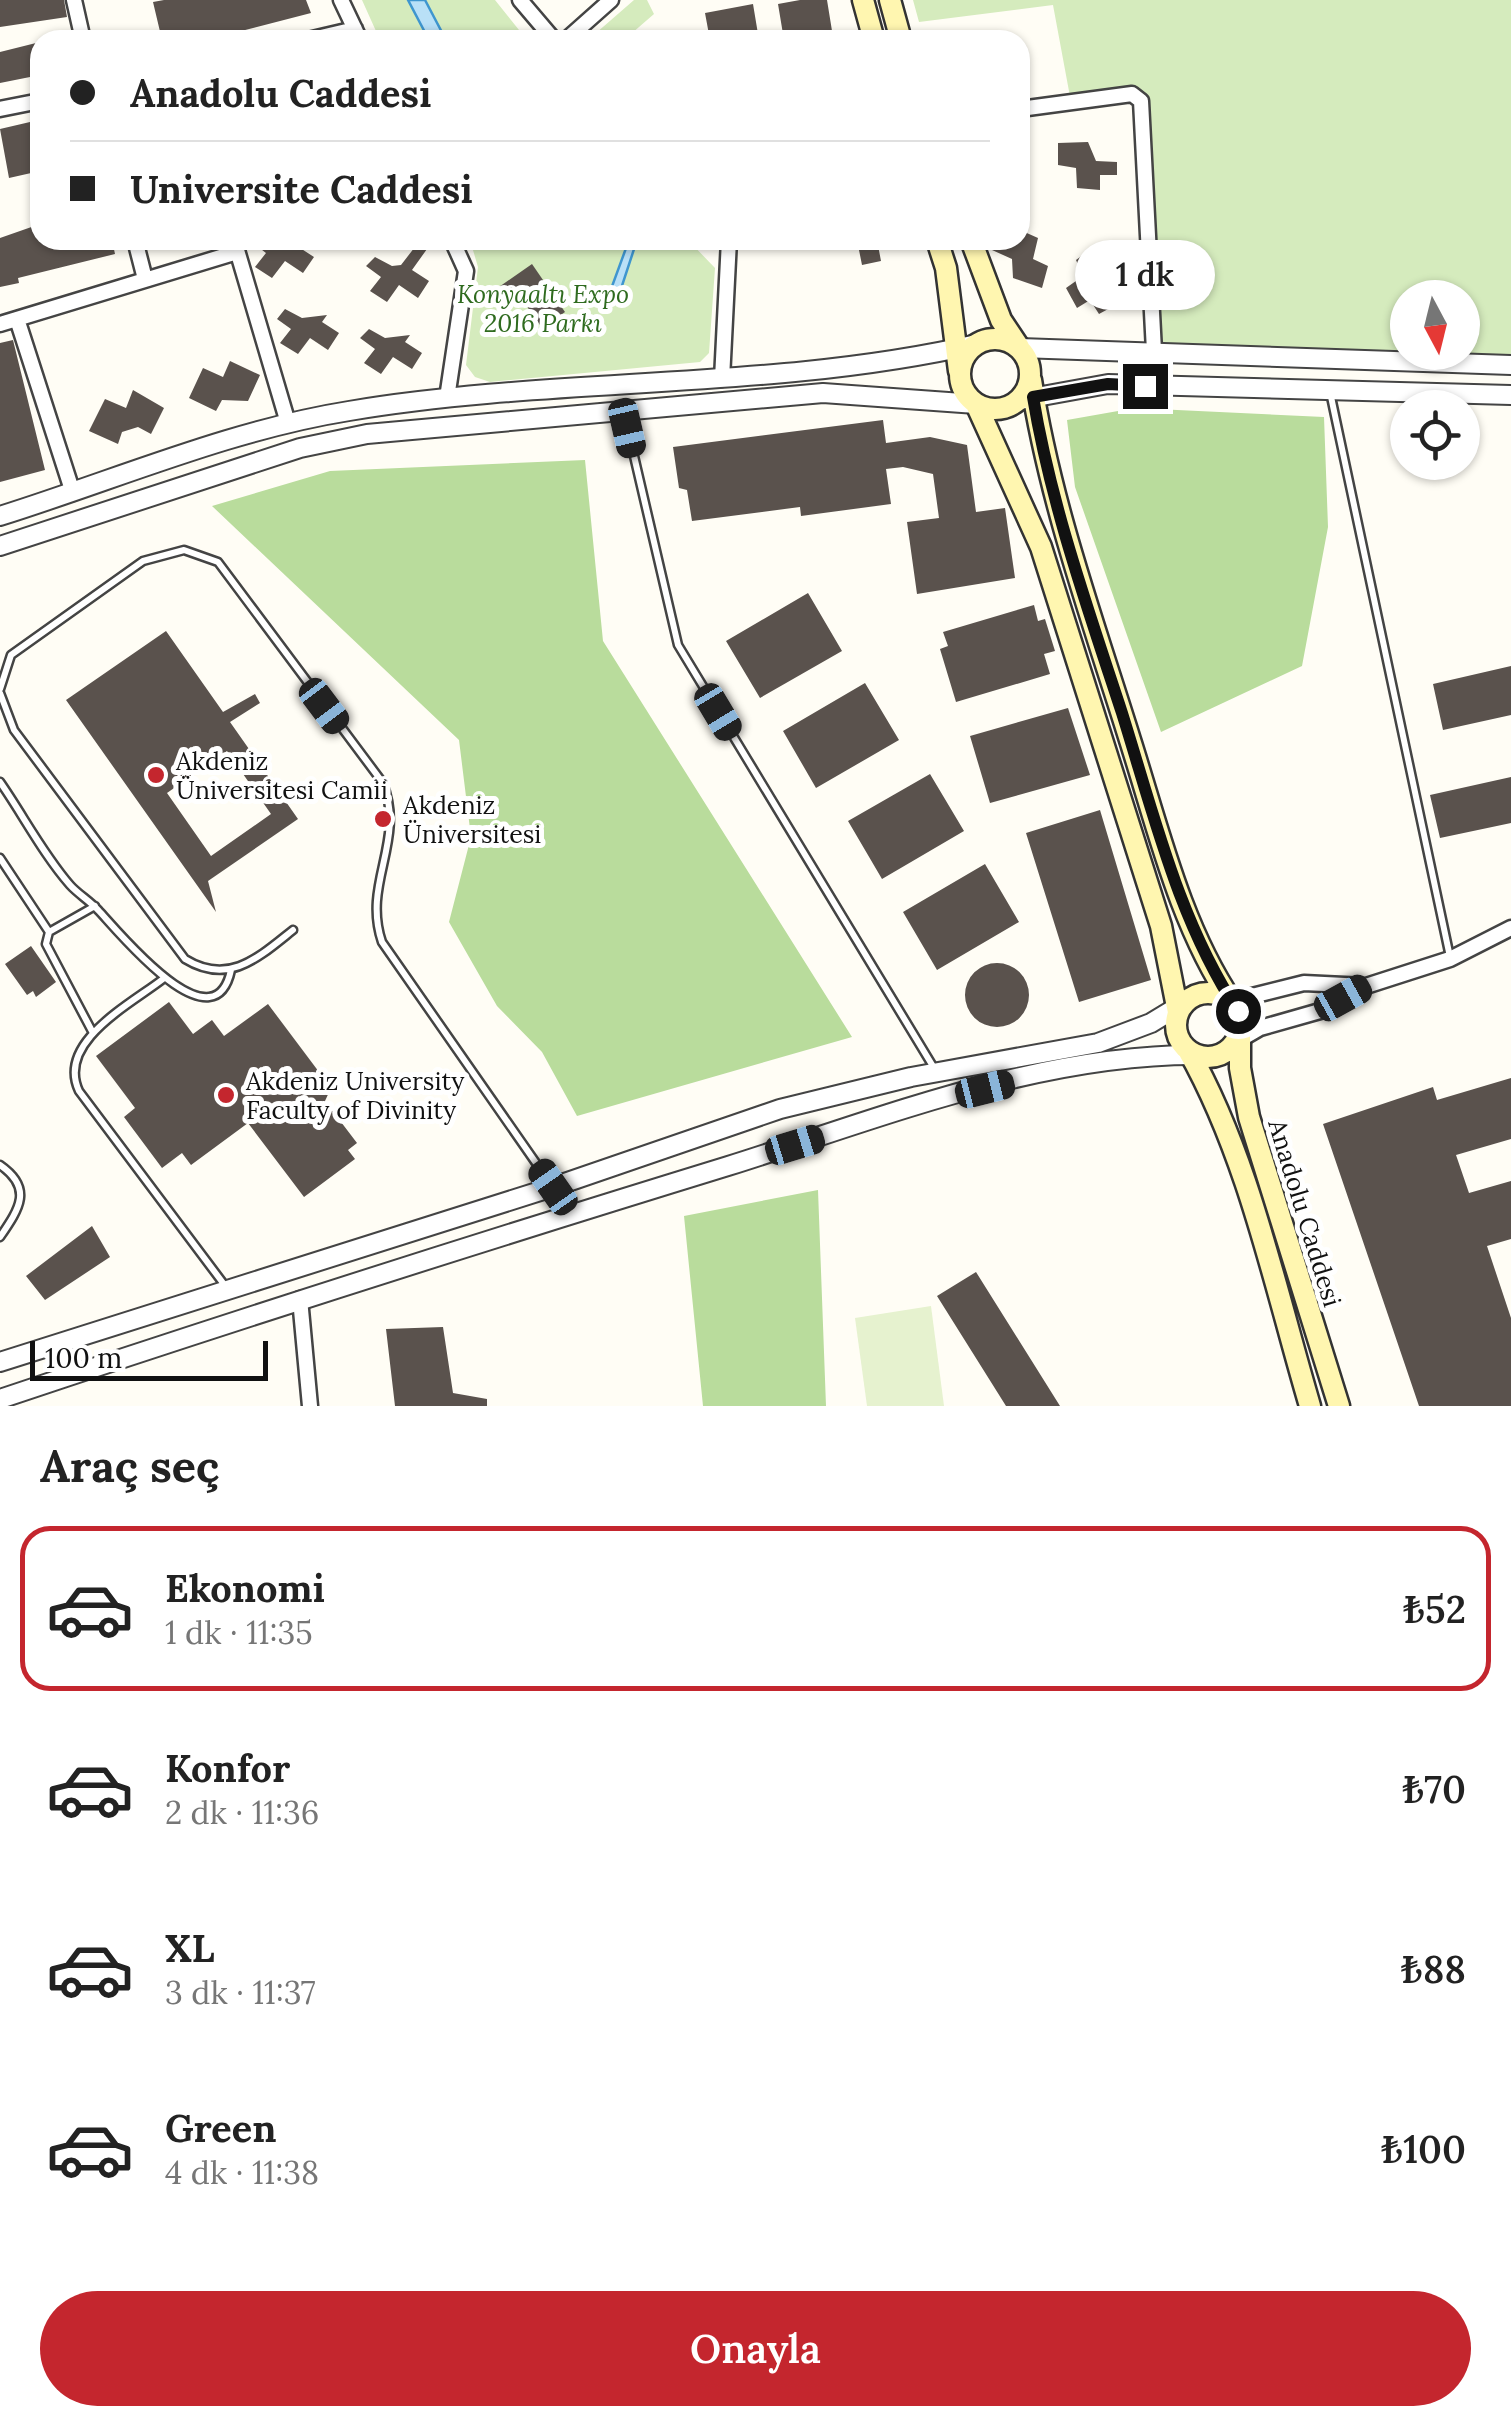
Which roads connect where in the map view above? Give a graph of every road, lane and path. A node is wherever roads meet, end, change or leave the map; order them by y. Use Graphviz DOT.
graph roads {
  1 [pos="74,0"];
  2 [pos="342,0"];
  3 [pos="520,0"];
  4 [pos="612,0"];
  5 [pos="864,0"];
  6 [pos="890,0"];
  7 [pos="82,30"];
  8 [pos="356,30"];
  9 [pos="546,30"];
  10 [pos="578,30"];
  11 [pos="872,30"];
  12 [pos="898,30"];
  13 [pos="30,102"];
  14 [pos="1030,108"];
  15 [pos="0,109"];
  16 [pos="138,250"];
  17 [pos="225,250"];
  18 [pos="237,250"];
  19 [pos="456,250"];
  20 [pos="729,250"];
  21 [pos="940,250"];
  22 [pos="975,250"];
  23 [pos="145,279"];
  24 [pos="17,319"];
  25 [pos="0,324"];
  26 [pos="967,346"];
  27 [pos="1020,348"];
  28 [pos="1154,352"];
  29 [pos="1511,366"];
  30 [pos="722,379"];
  31 [pos="1330,390"];
  32 [pos="1028,392"];
  33 [pos="1511,395"];
  34 [pos="447,398"];
  35 [pos="976,404"];
  36 [pos="624,413"];
  37 [pos="288,422"];
  38 [pos="73,494"];
  39 [pos="0,516"];
  40 [pos="0,546"];
  41 [pos="0,691"];
  42 [pos="0,782"];
  43 [pos="0,858"];
  44 [pos="94,906"];
  45 [pos="1511,928"];
  46 [pos="294,930"];
  47 [pos="50,932"];
  48 [pos="1450,959"];
  49 [pos="231,970"];
  50 [pos="162,980"];
  51 [pos="1366,986"];
  52 [pos="1228,998"];
  53 [pos="1180,1008"];
  54 [pos="93,1033"];
  55 [pos="1238,1038"];
  56 [pos="1192,1053"];
  57 [pos="938,1073"];
  58 [pos="0,1165"];
  59 [pos="553,1187"];
  60 [pos="0,1237"];
  61 [pos="227,1288"];
  62 [pos="300,1298"];
  63 [pos="0,1362"];
  64 [pos="0,1399"];
  65 [pos="310,1406"];
  66 [pos="1310,1406"];
  67 [pos="1339,1406"];
  1 -- 7 [label="street"];
  2 -- 8 [label="street"];
  3 -- 9 [label="street"];
  4 -- 10 [label="street"];
  5 -- 11 [label="main road"];
  6 -- 12 [label="main road"];
  13 -- 15 [label="street"];
  14 -- 28 [label="street"];
  16 -- 23 [label="street"];
  17 -- 23 [label="street"];
  18 -- 37 [label="street"];
  19 -- 34 [label="street"];
  20 -- 30 [label="street"];
  21 -- 26 [label="main road"];
  22 -- 27 [label="main road"];
  23 -- 24 [label="street"];
  24 -- 25 [label="street"];
  24 -- 38 [label="street"];
  26 -- 27 [label="main road"];
  26 -- 30 [label="street"];
  26 -- 35 [label="main road"];
  27 -- 28 [label="street"];
  27 -- 32 [label="main road"];
  28 -- 29 [label="street"];
  30 -- 34 [label="street"];
  31 -- 32 [label="street"];
  31 -- 33 [label="street"];
  31 -- 48 [label="lane"];
  32 -- 35 [label="main road"];
  32 -- 52 [label="main road"];
  34 -- 37 [label="street"];
  35 -- 36 [label="street"];
  35 -- 53 [label="main road"];
  36 -- 40 [label="street"];
  36 -- 57 [label="lane"];
  37 -- 38 [label="street"];
  38 -- 39 [label="street"];
  41 -- 49 [label="lane"];
  41 -- 59 [label="lane"];
  42 -- 44 [label="lane"];
  43 -- 47 [label="lane"];
  44 -- 47 [label="lane"];
  44 -- 50 [label="lane"];
  45 -- 48 [label="street"];
  46 -- 49 [label="lane"];
  47 -- 54 [label="lane"];
  48 -- 51 [label="street"];
  49 -- 50 [label="lane"];
  50 -- 54 [label="lane"];
  51 -- 52 [label="street"];
  51 -- 55 [label="street"];
  52 -- 53 [label="main road"];
  52 -- 55 [label="main road"];
  53 -- 56 [label="main road"];
  53 -- 57 [label="street"];
  54 -- 61 [label="lane"];
  55 -- 56 [label="main road"];
  55 -- 67 [label="main road, Anadolu Caddesi"];
  56 -- 62 [label="street"];
  56 -- 66 [label="main road, Anadolu Caddesi"];
  57 -- 59 [label="street"];
  58 -- 60 [label="lane"];
  59 -- 61 [label="street"];
  61 -- 63 [label="street"];
  62 -- 64 [label="street"];
  62 -- 65 [label="street"];
}
